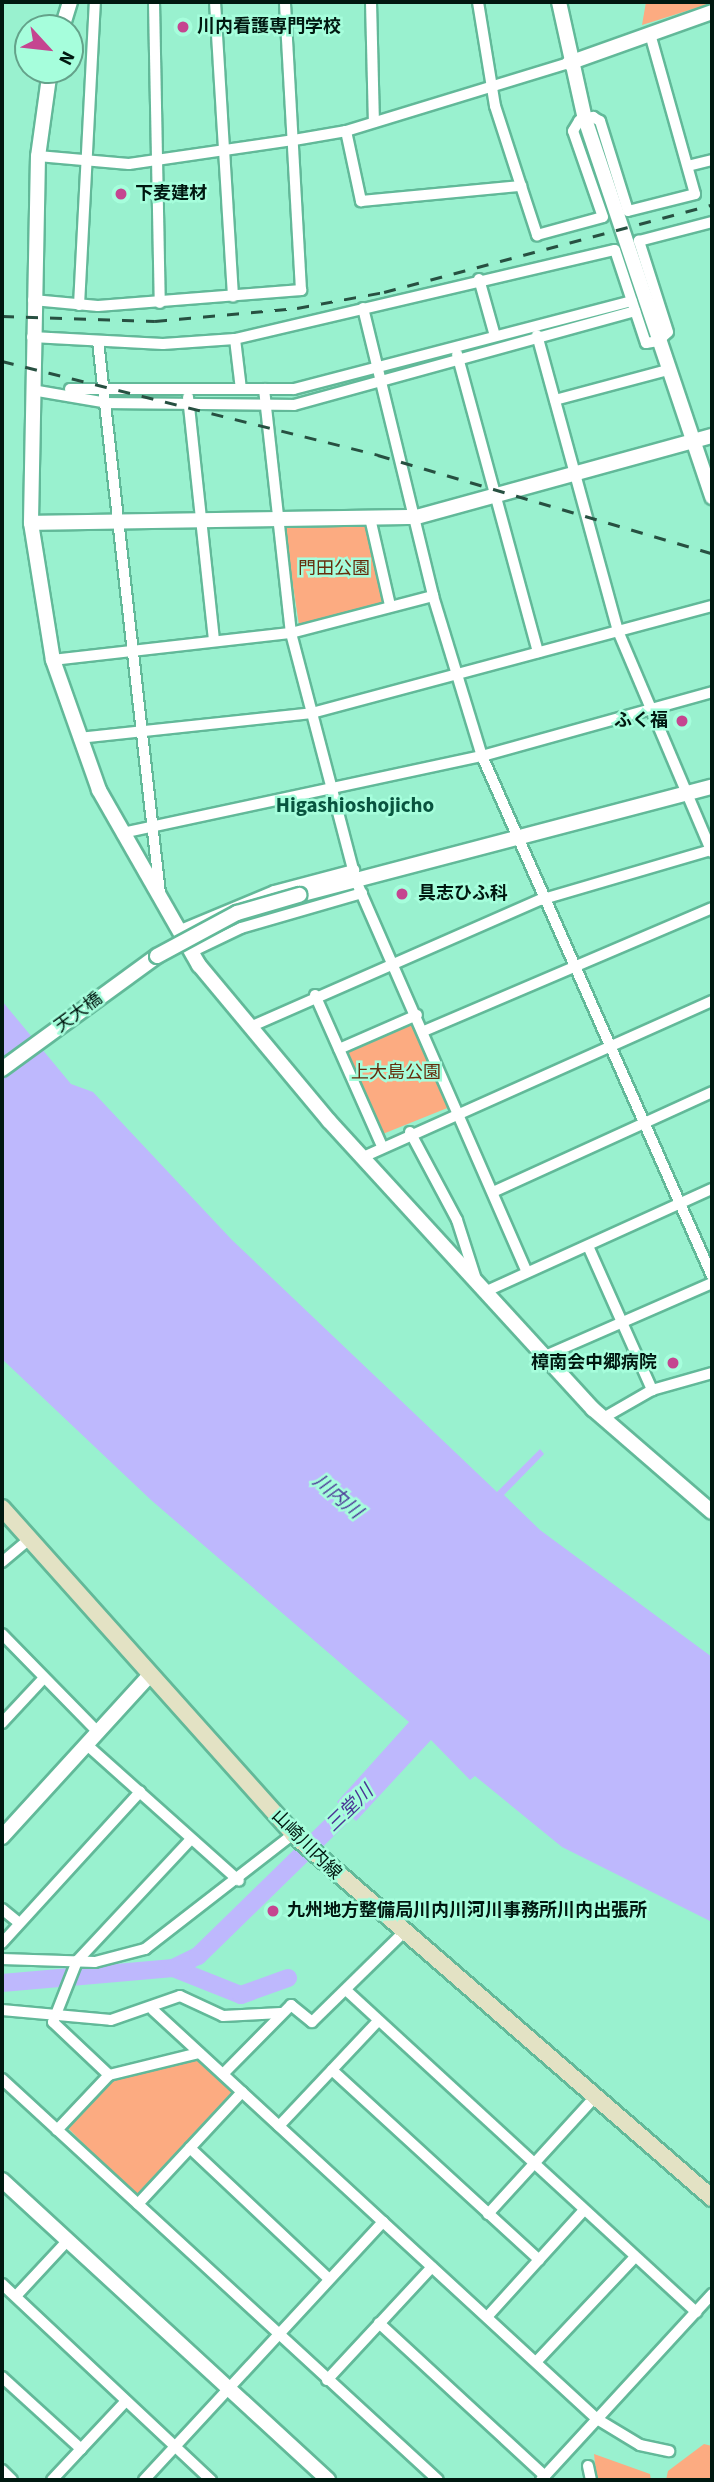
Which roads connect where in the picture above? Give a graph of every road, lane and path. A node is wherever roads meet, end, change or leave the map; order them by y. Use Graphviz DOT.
graph roads {
  1 [pos="154,2"];
  2 [pos="215,2"];
  3 [pos="285,2"];
  4 [pos="371,2"];
  5 [pos="478,2"];
  6 [pos="559,2"];
  7 [pos="92,3"];
  8 [pos="712,12"];
  9 [pos="650,34"];
  10 [pos="569,63"];
  11 [pos="48,84"];
  12 [pos="492,84"];
  13 [pos="585,119"];
  14 [pos="374,122"];
  15 [pos="346,131"];
  16 [pos="294,140"];
  17 [pos="223,149"];
  18 [pos="38,156"];
  19 [pos="156,158"];
  20 [pos="712,159"];
  21 [pos="85,163"];
  22 [pos="688,166"];
  23 [pos="521,186"];
  24 [pos="712,222"];
  25 [pos="479,279"];
  26 [pos="233,296"];
  27 [pos="33,300"];
  28 [pos="160,303"];
  29 [pos="79,305"];
  30 [pos="633,306"];
  31 [pos="363,308"];
  32 [pos="535,326"];
  33 [pos="495,336"];
  34 [pos="32,337"];
  35 [pos="235,339"];
  36 [pos="538,339"];
  37 [pos="98,341"];
  38 [pos="658,341"];
  39 [pos="455,346"];
  40 [pos="459,360"];
  41 [pos="378,365"];
  42 [pos="668,370"];
  43 [pos="383,381"];
  44 [pos="186,388"];
  45 [pos="242,389"];
  46 [pos="264,389"];
  47 [pos="32,390"];
  48 [pos="107,397"];
  49 [pos="555,400"];
  50 [pos="190,403"];
  51 [pos="266,404"];
  52 [pos="712,436"];
  53 [pos="691,442"];
  54 [pos="575,473"];
  55 [pos="495,493"];
  56 [pos="712,497"];
  57 [pos="417,517"];
  58 [pos="370,518"];
  59 [pos="277,520"];
  60 [pos="202,521"];
  61 [pos="31,523"];
  62 [pos="121,523"];
  63 [pos="433,596"];
  64 [pos="390,605"];
  65 [pos="712,606"];
  66 [pos="618,631"];
  67 [pos="290,633"];
  68 [pos="214,641"];
  69 [pos="133,651"];
  70 [pos="538,652"];
  71 [pos="53,660"];
  72 [pos="454,677"];
  73 [pos="712,692"];
  74 [pos="652,710"];
  75 [pos="312,713"];
  76 [pos="143,730"];
  77 [pos="79,738"];
  78 [pos="481,756"];
  79 [pos="712,787"];
  80 [pos="336,791"];
  81 [pos="690,793"];
  82 [pos="154,828"];
  83 [pos="122,832"];
  84 [pos="515,840"];
  85 [pos="712,851"];
  86 [pos="358,881"];
  87 [pos="540,900"];
  88 [pos="161,903"];
  89 [pos="712,908"];
  90 [pos="178,931"];
  91 [pos="191,952"];
  92 [pos="393,964"];
  93 [pos="572,969"];
  94 [pos="315,995"];
  95 [pos="712,1001"];
  96 [pos="417,1015"];
  97 [pos="250,1027"];
  98 [pos="424,1031"];
  99 [pos="606,1044"];
  100 [pos="339,1049"];
  101 [pos="2,1069"];
  102 [pos="712,1092"];
  103 [pos="458,1112"];
  104 [pos="641,1120"];
  105 [pos="410,1132"];
  106 [pos="381,1144"];
  107 [pos="361,1158"];
  108 [pos="712,1189"];
  109 [pos="493,1192"];
  110 [pos="679,1203"];
  111 [pos="588,1246"];
  112 [pos="527,1272"];
  113 [pos="475,1276"];
  114 [pos="712,1276"];
  115 [pos="712,1283"];
  116 [pos="489,1290"];
  117 [pos="621,1320"];
  118 [pos="545,1356"];
  119 [pos="712,1373"];
  120 [pos="652,1390"];
  121 [pos="605,1417"];
  122 [pos="2,1508"];
  123 [pos="712,1512"];
  124 [pos="29,1539"];
  125 [pos="2,1562"];
  126 [pos="2,1634"];
  127 [pos="148,1677"];
  128 [pos="42,1679"];
  129 [pos="2,1724"];
  130 [pos="98,1732"];
  131 [pos="86,1744"];
  132 [pos="140,1791"];
  133 [pos="293,1834"];
  134 [pos="2,1837"];
  135 [pos="191,1839"];
  136 [pos="239,1881"];
  137 [pos="2,1909"];
  138 [pos="19,1923"];
  139 [pos="402,1934"];
  140 [pos="2,1943"];
  141 [pos="2,1959"];
  142 [pos="76,1965"];
  143 [pos="346,1990"];
  144 [pos="2,2010"];
  145 [pos="153,2010"];
  146 [pos="57,2014"];
  147 [pos="281,2014"];
  148 [pos="378,2021"];
  149 [pos="199,2053"];
  150 [pos="332,2070"];
  151 [pos="223,2074"];
  152 [pos="109,2075"];
  153 [pos="2,2079"];
  154 [pos="242,2092"];
  155 [pos="593,2099"];
  156 [pos="279,2126"];
  157 [pos="57,2130"];
  158 [pos="190,2148"];
  159 [pos="534,2164"];
  160 [pos="2,2180"];
  161 [pos="712,2198"];
  162 [pos="138,2204"];
  163 [pos="584,2210"];
  164 [pos="488,2214"];
  165 [pos="383,2222"];
  166 [pos="68,2240"];
  167 [pos="635,2257"];
  168 [pos="539,2260"];
  169 [pos="432,2267"];
  170 [pos="329,2279"];
  171 [pos="2,2284"];
  172 [pos="712,2294"];
  173 [pos="16,2296"];
  174 [pos="696,2312"];
  175 [pos="487,2317"];
  176 [pos="380,2323"];
  177 [pos="279,2334"];
  178 [pos="536,2362"];
  179 [pos="2,2377"];
  180 [pos="327,2380"];
  181 [pos="228,2389"];
  182 [pos="126,2401"];
  183 [pos="597,2419"];
  184 [pos="175,2446"];
  185 [pos="81,2449"];
  186 [pos="668,2451"];
  187 [pos="588,2466"];
  188 [pos="2,2470"];
  189 [pos="543,2478"];
  190 [pos="12,2480"];
  191 [pos="52,2480"];
  192 [pos="144,2480"];
  193 [pos="211,2480"];
  194 [pos="328,2480"];
  195 [pos="438,2480"];
  196 [pos="592,2480"];
  1 -- 19 [label="street"];
  2 -- 17 [label="street"];
  3 -- 16 [label="street"];
  4 -- 14 [label="street"];
  5 -- 12 [label="street"];
  6 -- 10 [label="street"];
  7 -- 21 [label="street"];
  8 -- 9 [label="street"];
  9 -- 10 [label="street"];
  9 -- 22 [label="street"];
  10 -- 12 [label="street"];
  10 -- 13 [label="street"];
  11 -- 18 [label="street"];
  12 -- 14 [label="street"];
  12 -- 23 [label="street"];
  13 -- 22 [label="street"];
  13 -- 23 [label="street"];
  13 -- 38 [label="street"];
  14 -- 15 [label="street"];
  15 -- 16 [label="street"];
  15 -- 23 [label="street"];
  16 -- 17 [label="street"];
  16 -- 26 [label="street"];
  17 -- 19 [label="street"];
  17 -- 26 [label="street"];
  18 -- 21 [label="street"];
  18 -- 27 [label="street"];
  19 -- 21 [label="street"];
  19 -- 28 [label="street"];
  20 -- 22 [label="street"];
  21 -- 29 [label="street"];
  24 -- 38 [label="street"];
  25 -- 30 [label="street"];
  25 -- 31 [label="street"];
  25 -- 33 [label="street"];
  26 -- 28 [label="street"];
  27 -- 29 [label="street"];
  27 -- 34 [label="street"];
  28 -- 29 [label="street"];
  30 -- 32 [label="street"];
  30 -- 36 [label="street"];
  30 -- 38 [label="street"];
  31 -- 35 [label="street"];
  31 -- 41 [label="street"];
  32 -- 33 [label="street"];
  32 -- 36 [label="street"];
  33 -- 39 [label="street"];
  34 -- 37 [label="street"];
  34 -- 47 [label="street"];
  35 -- 37 [label="street"];
  35 -- 45 [label="street"];
  36 -- 40 [label="street"];
  36 -- 49 [label="street"];
  37 -- 48 [label="street"];
  38 -- 42 [label="street"];
  39 -- 40 [label="street"];
  39 -- 41 [label="street"];
  40 -- 43 [label="street"];
  40 -- 55 [label="street"];
  41 -- 43 [label="street"];
  41 -- 46 [label="street"];
  42 -- 49 [label="street"];
  42 -- 53 [label="street"];
  43 -- 51 [label="street"];
  43 -- 57 [label="street"];
  44 -- 45 [label="street"];
  44 -- 48 [label="street"];
  44 -- 50 [label="street"];
  45 -- 46 [label="street"];
  46 -- 51 [label="street"];
  47 -- 48 [label="street"];
  47 -- 61 [label="street"];
  48 -- 50 [label="street"];
  48 -- 62 [label="street"];
  49 -- 54 [label="street"];
  50 -- 51 [label="street"];
  50 -- 60 [label="street"];
  51 -- 59 [label="street"];
  52 -- 53 [label="street"];
  53 -- 54 [label="street"];
  53 -- 56 [label="street"];
  54 -- 55 [label="street"];
  54 -- 66 [label="street"];
  55 -- 57 [label="street"];
  55 -- 70 [label="street"];
  57 -- 58 [label="street"];
  57 -- 63 [label="street"];
  58 -- 59 [label="street"];
  58 -- 64 [label="street"];
  59 -- 60 [label="street"];
  59 -- 67 [label="street"];
  60 -- 62 [label="street"];
  60 -- 68 [label="street"];
  61 -- 62 [label="street"];
  61 -- 71 [label="street"];
  62 -- 69 [label="street"];
  63 -- 64 [label="street"];
  63 -- 72 [label="street"];
  64 -- 67 [label="street"];
  65 -- 66 [label="street"];
  66 -- 70 [label="street"];
  66 -- 74 [label="street"];
  67 -- 68 [label="street"];
  67 -- 75 [label="street"];
  68 -- 69 [label="street"];
  69 -- 71 [label="street"];
  69 -- 76 [label="street"];
  70 -- 72 [label="street"];
  71 -- 77 [label="street"];
  72 -- 75 [label="street"];
  72 -- 78 [label="street"];
  73 -- 74 [label="street"];
  74 -- 78 [label="street"];
  74 -- 81 [label="street"];
  75 -- 76 [label="street"];
  75 -- 80 [label="street"];
  76 -- 77 [label="street"];
  76 -- 82 [label="street"];
  77 -- 83 [label="street"];
  78 -- 80 [label="street"];
  78 -- 84 [label="street"];
  79 -- 81 [label="street, 天大橋"];
  80 -- 82 [label="street"];
  80 -- 86 [label="street"];
  81 -- 84 [label="street, 天大橋"];
  81 -- 85 [label="street"];
  82 -- 83 [label="street"];
  82 -- 88 [label="street"];
  83 -- 88 [label="street"];
  84 -- 86 [label="street, 天大橋"];
  84 -- 87 [label="street"];
  85 -- 87 [label="street"];
  86 -- 90 [label="street"];
  86 -- 91 [label="street"];
  86 -- 92 [label="street"];
  86 -- 101 [label="street, 天大橋, bridge"];
  87 -- 92 [label="street"];
  87 -- 93 [label="street"];
  88 -- 90 [label="street"];
  89 -- 93 [label="street"];
  90 -- 91 [label="street"];
  91 -- 97 [label="street"];
  92 -- 94 [label="street"];
  92 -- 96 [label="street"];
  93 -- 98 [label="street"];
  93 -- 99 [label="street"];
  94 -- 97 [label="street"];
  94 -- 100 [label="street"];
  95 -- 99 [label="street"];
  96 -- 98 [label="street"];
  96 -- 100 [label="street"];
  97 -- 107 [label="street"];
  98 -- 103 [label="street"];
  99 -- 103 [label="street"];
  99 -- 104 [label="street"];
  100 -- 106 [label="street"];
  102 -- 104 [label="street"];
  103 -- 105 [label="street"];
  103 -- 109 [label="street"];
  104 -- 109 [label="street"];
  104 -- 110 [label="street"];
  105 -- 106 [label="street"];
  105 -- 113 [label="street"];
  106 -- 107 [label="street"];
  107 -- 113 [label="street"];
  108 -- 110 [label="street"];
  109 -- 112 [label="street"];
  110 -- 111 [label="street"];
  110 -- 114 [label="street"];
  111 -- 112 [label="street"];
  111 -- 117 [label="street"];
  112 -- 116 [label="street"];
  113 -- 116 [label="street"];
  115 -- 117 [label="street"];
  116 -- 118 [label="street"];
  117 -- 118 [label="street"];
  117 -- 120 [label="street"];
  118 -- 121 [label="street"];
  119 -- 120 [label="street"];
  120 -- 121 [label="street"];
  121 -- 123 [label="street"];
  122 -- 124 [label="main road, 山崎川内線"];
  124 -- 125 [label="street"];
  124 -- 127 [label="main road, 山崎川内線"];
  126 -- 128 [label="street"];
  127 -- 130 [label="street"];
  127 -- 133 [label="main road, 山崎川内線"];
  128 -- 129 [label="street"];
  128 -- 130 [label="street"];
  130 -- 131 [label="street"];
  131 -- 132 [label="street"];
  131 -- 134 [label="street"];
  132 -- 135 [label="street"];
  132 -- 138 [label="street"];
  133 -- 136 [label="street"];
  133 -- 139 [label="main road, 山崎川内線"];
  135 -- 136 [label="street"];
  135 -- 142 [label="street"];
  136 -- 142 [label="street"];
  137 -- 138 [label="street"];
  138 -- 140 [label="street"];
  139 -- 143 [label="street"];
  139 -- 155 [label="main road, 山崎川内線"];
  141 -- 142 [label="street"];
  142 -- 146 [label="street"];
  143 -- 147 [label="street"];
  143 -- 148 [label="street"];
  144 -- 146 [label="street"];
  145 -- 146 [label="street"];
  145 -- 147 [label="street"];
  145 -- 149 [label="street"];
  146 -- 152 [label="street"];
  147 -- 151 [label="street"];
  148 -- 150 [label="street"];
  148 -- 159 [label="street"];
  149 -- 151 [label="street"];
  149 -- 152 [label="street"];
  150 -- 156 [label="street"];
  150 -- 164 [label="street"];
  151 -- 154 [label="street"];
  152 -- 157 [label="street"];
  153 -- 157 [label="street"];
  154 -- 156 [label="street"];
  154 -- 158 [label="street"];
  155 -- 159 [label="street"];
  155 -- 161 [label="main road, 山崎川内線"];
  156 -- 165 [label="street"];
  157 -- 162 [label="street"];
  158 -- 162 [label="street"];
  158 -- 170 [label="street"];
  159 -- 163 [label="street"];
  159 -- 164 [label="street"];
  160 -- 166 [label="street"];
  162 -- 177 [label="street"];
  163 -- 167 [label="street"];
  163 -- 168 [label="street"];
  164 -- 168 [label="street"];
  165 -- 169 [label="street"];
  165 -- 170 [label="street"];
  166 -- 173 [label="street"];
  166 -- 181 [label="street"];
  167 -- 174 [label="street"];
  167 -- 178 [label="street"];
  168 -- 175 [label="street"];
  169 -- 175 [label="street"];
  169 -- 176 [label="street"];
  170 -- 177 [label="street"];
  171 -- 173 [label="street"];
  172 -- 174 [label="street"];
  173 -- 182 [label="street"];
  174 -- 183 [label="street"];
  175 -- 178 [label="street"];
  176 -- 180 [label="street"];
  176 -- 189 [label="street"];
  177 -- 180 [label="street"];
  177 -- 181 [label="street"];
  178 -- 183 [label="street"];
  179 -- 185 [label="street"];
  180 -- 195 [label="street"];
  181 -- 184 [label="street"];
  181 -- 194 [label="street"];
  182 -- 184 [label="street"];
  182 -- 185 [label="street"];
  183 -- 186 [label="street"];
  183 -- 189 [label="street"];
  184 -- 192 [label="street"];
  184 -- 193 [label="street"];
  185 -- 191 [label="street"];
  187 -- 196 [label="street"];
  188 -- 190 [label="street"];
}
